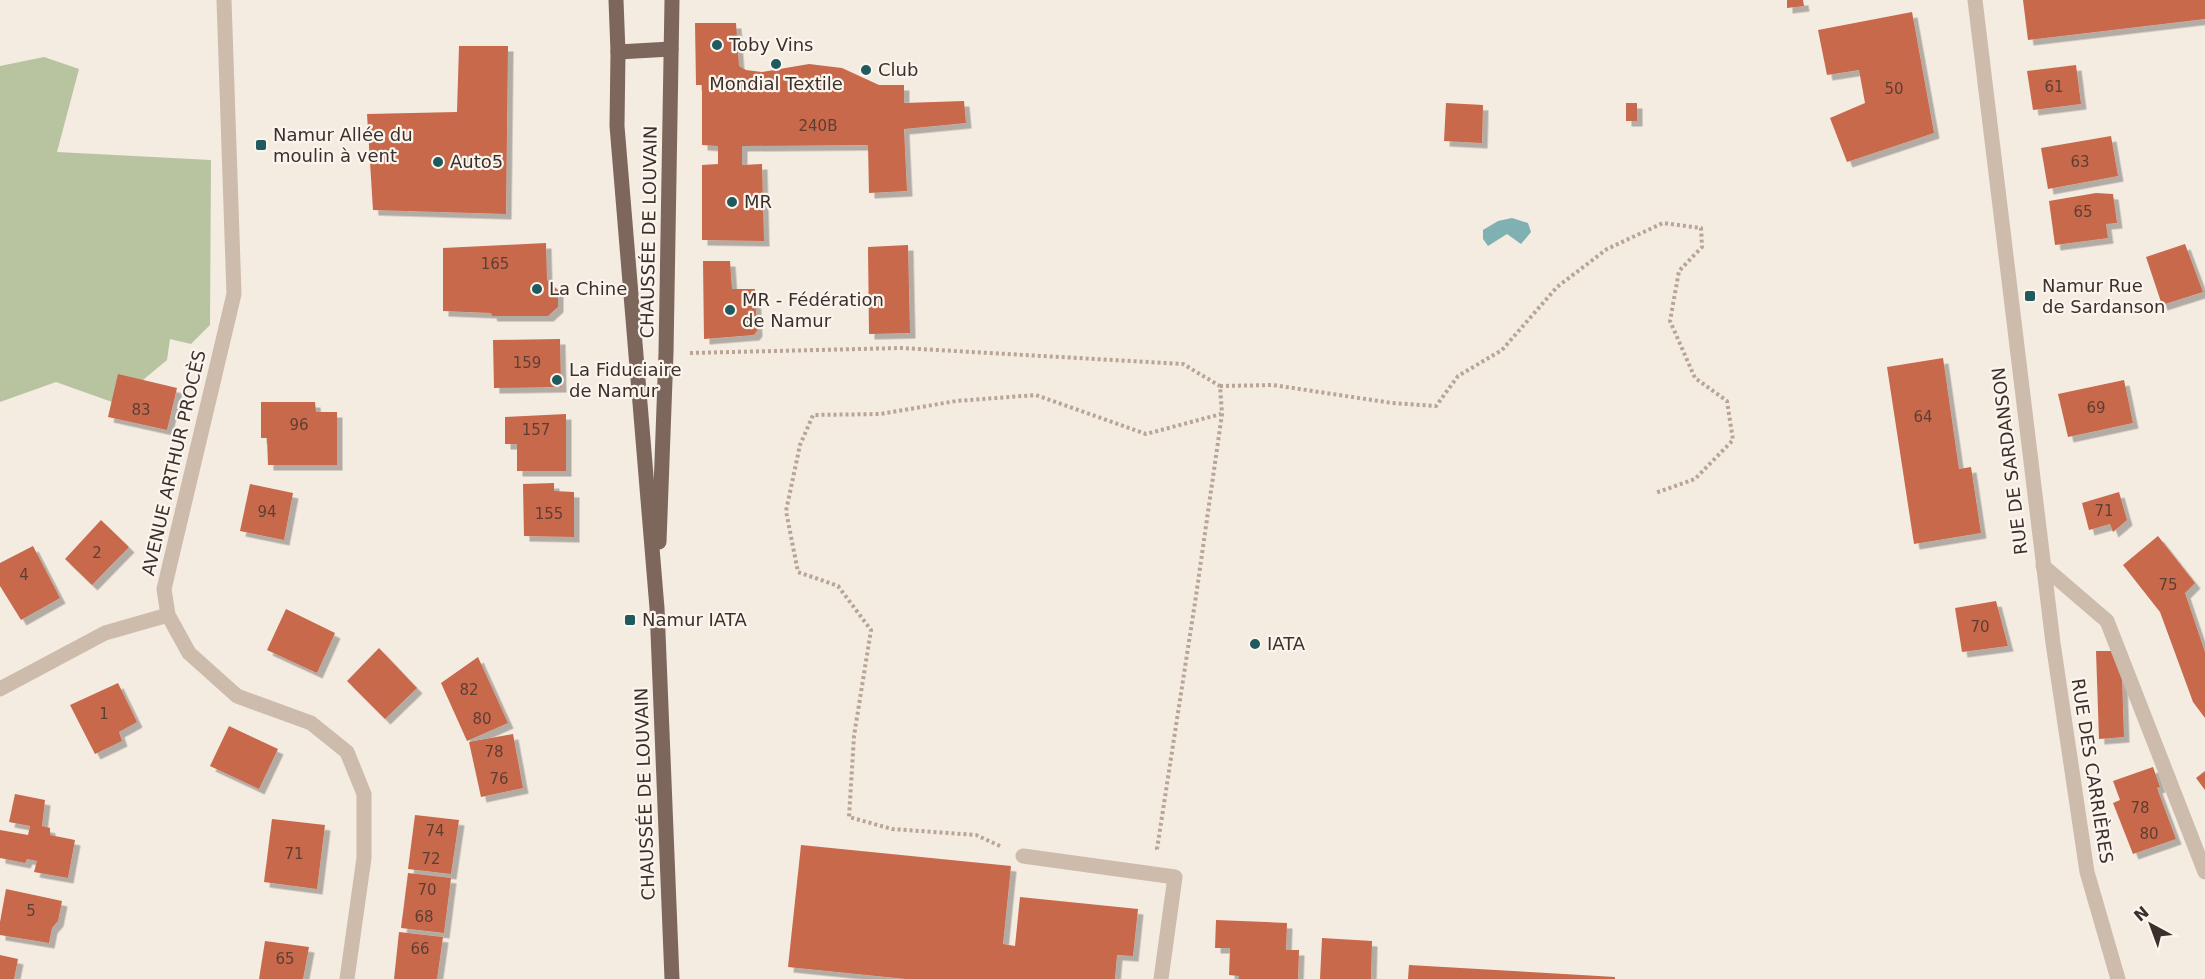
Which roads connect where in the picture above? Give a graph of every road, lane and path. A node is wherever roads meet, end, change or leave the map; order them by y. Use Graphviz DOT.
graph roads {
  1 [pos="224,0"];
  2 [pos="616,0"];
  3 [pos="672,0"];
  4 [pos="1975,0"];
  5 [pos="672,49"];
  6 [pos="618,52"];
  7 [pos="666,353"];
  8 [pos="1220,386"];
  9 [pos="1222,414"];
  10 [pos="1655,493"];
  11 [pos="2043,566"];
  12 [pos="657,608"];
  13 [pos="168,615"];
  14 [pos="0,689"];
  15 [pos="1023,856"];
  16 [pos="2205,872"];
  17 [pos="1175,877"];
  18 [pos="347,979"];
  19 [pos="672,979"];
  20 [pos="1161,979"];
  21 [pos="2118,979"];
  1 -- 13 [label="street, AVENUE ARTHUR PROCÈS"];
  2 -- 6 [label="main road, CHAUSSÉE DE LOUVAIN"];
  3 -- 5 [label="main road, CHAUSSÉE DE LOUVAIN"];
  4 -- 11 [label="street, RUE DE SARDANSON"];
  5 -- 6 [label="main road"];
  5 -- 7 [label="main road, CHAUSSÉE DE LOUVAIN"];
  6 -- 12 [label="main road, CHAUSSÉE DE LOUVAIN"];
  7 -- 8 [label="path"];
  7 -- 12 [label="main road, CHAUSSÉE DE LOUVAIN"];
  8 -- 9 [label="path"];
  8 -- 10 [label="path"];
  9 -- 15 [label="path"];
  9 -- 17 [label="path"];
  11 -- 16 [label="street, RUE DE SARDANSON"];
  11 -- 21 [label="street, RUE DES CARRIÈRES"];
  12 -- 19 [label="main road, CHAUSSÉE DE LOUVAIN"];
  13 -- 14 [label="street"];
  13 -- 18 [label="street, AVENUE ARTHUR PROCÈS"];
  15 -- 17 [label="street"];
  17 -- 20 [label="street"];
}
